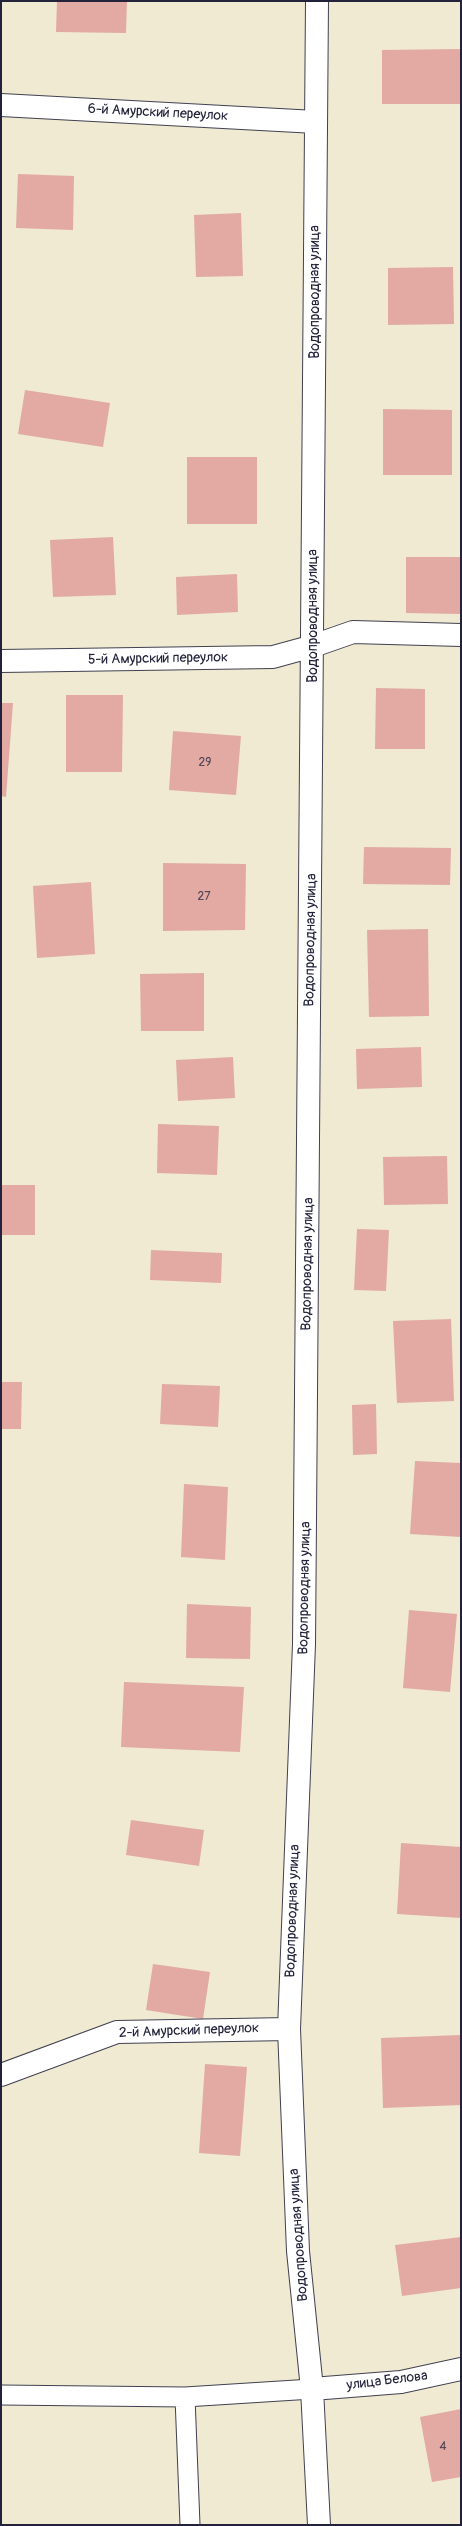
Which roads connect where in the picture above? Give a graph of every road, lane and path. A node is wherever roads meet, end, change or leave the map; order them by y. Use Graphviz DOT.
graph roads {
  1 [pos="317,1"];
  2 [pos="1,105"];
  3 [pos="316,122"];
  4 [pos="461,635"];
  5 [pos="313,646"];
  6 [pos="1,661"];
  7 [pos="289,2029"];
  8 [pos="1,2075"];
  9 [pos="461,2369"];
  10 [pos="312,2389"];
  11 [pos="1,2396"];
  12 [pos="185,2397"];
  13 [pos="190,2525"];
  14 [pos="318,2525"];
  1 -- 3 [label="street, Водопроводная улица"];
  2 -- 3 [label="street, 6-й Амурский переулок"];
  3 -- 5 [label="street, Водопроводная улица"];
  4 -- 5 [label="street, 5-й Амурский переулок"];
  5 -- 6 [label="street, 5-й Амурский переулок"];
  5 -- 7 [label="street, Водопроводная улица"];
  7 -- 8 [label="street, 2-й Амурский переулок"];
  7 -- 10 [label="street, Водопроводная улица"];
  9 -- 10 [label="street, улица Белова"];
  10 -- 12 [label="lane"];
  10 -- 14 [label="street, Водопроводная улица"];
  11 -- 12 [label="lane"];
  12 -- 13 [label="lane"];
}
